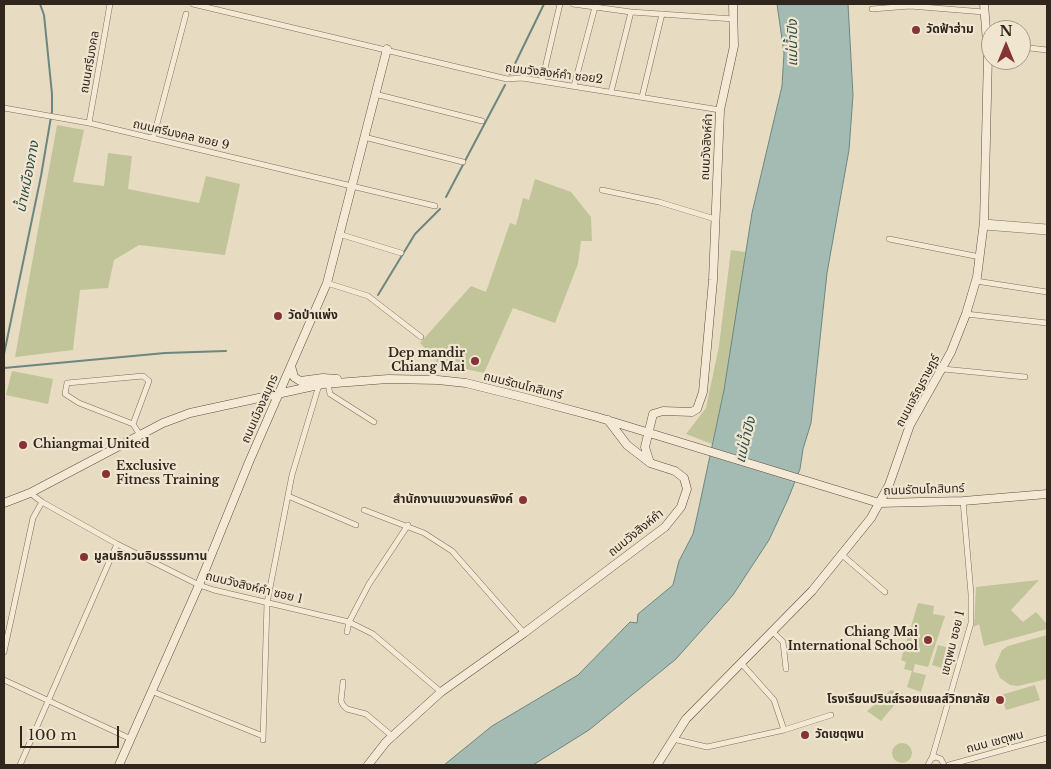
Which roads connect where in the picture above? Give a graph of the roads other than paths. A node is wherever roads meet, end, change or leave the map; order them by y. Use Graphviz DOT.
graph roads {
  1 [pos="110,4"];
  2 [pos="193,4"];
  3 [pos="560,4"];
  4 [pos="573,4"];
  5 [pos="733,4"];
  6 [pos="595,7"];
  7 [pos="984,8"];
  8 [pos="872,9"];
  9 [pos="630,12"];
  10 [pos="186,14"];
  11 [pos="662,14"];
  12 [pos="734,19"];
  13 [pos="1031,48"];
  14 [pos="387,49"];
  15 [pos="1047,50"];
  16 [pos="988,70"];
  17 [pos="542,81"];
  18 [pos="574,86"];
  19 [pos="611,92"];
  20 [pos="375,94"];
  21 [pos="642,97"];
  22 [pos="4,108"];
  23 [pos="720,110"];
  24 [pos="482,121"];
  25 [pos="89,123"];
  26 [pos="364,137"];
  27 [pos="153,139"];
  28 [pos="463,162"];
  29 [pos="352,186"];
  30 [pos="602,190"];
  31 [pos="435,206"];
  32 [pos="715,219"];
  33 [pos="984,225"];
  34 [pos="1047,228"];
  35 [pos="1047,232"];
  36 [pos="340,234"];
  37 [pos="889,239"];
  38 [pos="401,253"];
  39 [pos="980,257"];
  40 [pos="976,281"];
  41 [pos="327,283"];
  42 [pos="1047,292"];
  43 [pos="966,314"];
  44 [pos="1047,323"];
  45 [pos="421,337"];
  46 [pos="291,366"];
  47 [pos="943,369"];
  48 [pos="1025,377"];
  49 [pos="352,380"];
  50 [pos="328,384"];
  51 [pos="319,385"];
  52 [pos="280,393"];
  53 [pos="608,420"];
  54 [pos="374,422"];
  55 [pos="133,424"];
  56 [pos="647,433"];
  57 [pos="140,434"];
  58 [pos="650,463"];
  59 [pos="30,493"];
  60 [pos="1047,494"];
  61 [pos="288,496"];
  62 [pos="962,501"];
  63 [pos="42,502"];
  64 [pos="4,503"];
  65 [pos="879,503"];
  66 [pos="364,510"];
  67 [pos="356,525"];
  68 [pos="408,525"];
  69 [pos="117,544"];
  70 [pos="841,554"];
  71 [pos="199,585"];
  72 [pos="885,592"];
  73 [pos="266,603"];
  74 [pos="349,622"];
  75 [pos="348,632"];
  76 [pos="773,632"];
  77 [pos="524,633"];
  78 [pos="4,652"];
  79 [pos="741,663"];
  80 [pos="786,669"];
  81 [pos="4,680"];
  82 [pos="343,682"];
  83 [pos="152,691"];
  84 [pos="441,692"];
  85 [pos="48,700"];
  86 [pos="831,716"];
  87 [pos="784,730"];
  88 [pos="392,736"];
  89 [pos="130,738"];
  90 [pos="1047,738"];
  91 [pos="673,740"];
  92 [pos="932,758"];
  93 [pos="20,765"];
  94 [pos="119,765"];
  95 [pos="368,765"];
  96 [pos="657,765"];
  97 [pos="928,765"];
  98 [pos="944,765"];
  99 [pos="949,765"];
  1 -- 25 [label="street, ถนนศรีมงคล"];
  2 -- 14 [label="street, ถนนวังสิงห์คำ ซอย2"];
  3 -- 17 [label="street"];
  4 -- 6 [label="street"];
  5 -- 12 [label="street, ถนนวังสิงห์คำ"];
  6 -- 9 [label="street"];
  6 -- 18 [label="street"];
  7 -- 8 [label="street"];
  9 -- 11 [label="street"];
  9 -- 19 [label="street"];
  10 -- 27 [label="street"];
  11 -- 12 [label="street"];
  11 -- 21 [label="street"];
  12 -- 23 [label="street, ถนนวังสิงห์คำ"];
  13 -- 15 [label="street"];
  14 -- 17 [label="street, ถนนวังสิงห์คำ ซอย2"];
  14 -- 20 [label="street, ถนนเมืองสมุทร"];
  16 -- 33 [label="street, ถนนเจริญราษฎร์"];
  17 -- 18 [label="street, ถนนวังสิงห์คำ ซอย2"];
  18 -- 19 [label="street, ถนนวังสิงห์คำ ซอย2"];
  19 -- 21 [label="street, ถนนวังสิงห์คำ ซอย2"];
  20 -- 24 [label="street"];
  20 -- 26 [label="street, ถนนเมืองสมุทร"];
  21 -- 23 [label="street, ถนนวังสิงห์คำ ซอย2"];
  22 -- 25 [label="street, ถนนศรีมงคล ซอย 9"];
  23 -- 32 [label="street, ถนนวังสิงห์คำ"];
  25 -- 27 [label="street, ถนนศรีมงคล ซอย 9"];
  26 -- 28 [label="street"];
  26 -- 29 [label="street, ถนนเมืองสมุทร"];
  27 -- 29 [label="street, ถนนศรีมงคล ซอย 9"];
  29 -- 31 [label="street, ถนนศรีมงคล ซอย 9"];
  29 -- 36 [label="street, ถนนเมืองสมุทร"];
  30 -- 32 [label="street"];
  32 -- 56 [label="street, ถนนวังสิงห์คำ"];
  33 -- 34 [label="street"];
  33 -- 35 [label="street"];
  33 -- 39 [label="street, ถนนเจริญราษฎร์"];
  36 -- 38 [label="street"];
  36 -- 41 [label="street, ถนนเมืองสมุทร"];
  37 -- 39 [label="street"];
  39 -- 40 [label="street, ถนนเจริญราษฎร์"];
  40 -- 42 [label="street"];
  40 -- 43 [label="street, ถนนเจริญราษฎร์"];
  41 -- 45 [label="street"];
  41 -- 46 [label="street, ถนนเมืองสมุทร"];
  43 -- 44 [label="street"];
  43 -- 47 [label="street, ถนนเจริญราษฎร์"];
  46 -- 49 [label="street"];
  46 -- 52 [label="street, ถนนเมืองสมุทร"];
  47 -- 48 [label="street"];
  47 -- 65 [label="street, ถนนเจริญราษฎร์"];
  49 -- 50 [label="street, ถนนรัตนโกสินทร์"];
  49 -- 53 [label="street, ถนนรัตนโกสินทร์"];
  50 -- 51 [label="street, ถนนรัตนโกสินทร์"];
  50 -- 54 [label="street"];
  51 -- 52 [label="street, ถนนรัตนโกสินทร์"];
  51 -- 61 [label="street"];
  52 -- 57 [label="street, ถนนรัตนโกสินทร์"];
  52 -- 71 [label="street, ถนนเมืองสมุทร"];
  53 -- 56 [label="street, ถนนรัตนโกสินทร์"];
  53 -- 58 [label="street"];
  55 -- 55 [label="street"];
  55 -- 57 [label="street"];
  56 -- 58 [label="street"];
  56 -- 65 [label="street, ถนนรัตนโกสินทร์"];
  57 -- 59 [label="street, ถนนรัตนโกสินทร์"];
  58 -- 77 [label="street, ถนนวังสิงห์คำ"];
  59 -- 63 [label="street, ถนนวังสิงห์คำ ซอย 1"];
  59 -- 64 [label="street, ถนนรัตนโกสินทร์"];
  60 -- 62 [label="street, ถนนรัตนโกสินทร์"];
  61 -- 67 [label="street"];
  61 -- 73 [label="street"];
  62 -- 65 [label="street, ถนนรัตนโกสินทร์"];
  62 -- 92 [label="street, เชตุพน ซอย 1"];
  63 -- 69 [label="street, ถนนวังสิงห์คำ ซอย 1"];
  63 -- 78 [label="street"];
  65 -- 70 [label="street, ถนนเจริญราษฎร์"];
  66 -- 68 [label="street"];
  68 -- 74 [label="street"];
  68 -- 77 [label="street"];
  69 -- 71 [label="street, ถนนวังสิงห์คำ ซอย 1"];
  69 -- 85 [label="street"];
  70 -- 72 [label="street"];
  70 -- 76 [label="street, ถนนเจริญราษฎร์"];
  71 -- 73 [label="street, ถนนวังสิงห์คำ ซอย 1"];
  71 -- 83 [label="street, ถนนเมืองสมุทร"];
  73 -- 74 [label="street, ถนนวังสิงห์คำ ซอย 1"];
  73 -- 83 [label="street"];
  74 -- 75 [label="street"];
  74 -- 84 [label="street, ถนนวังสิงห์คำ ซอย 1"];
  76 -- 79 [label="street, ถนนเจริญราษฎร์"];
  76 -- 80 [label="street"];
  77 -- 84 [label="street, ถนนวังสิงห์คำ"];
  79 -- 87 [label="street"];
  79 -- 91 [label="street, ถนนเจริญราษฎร์"];
  81 -- 85 [label="street"];
  82 -- 88 [label="street"];
  83 -- 89 [label="street, ถนนเมืองสมุทร"];
  84 -- 88 [label="street, ถนนวังสิงห์คำ"];
  85 -- 89 [label="street"];
  85 -- 93 [label="street"];
  86 -- 87 [label="street"];
  87 -- 91 [label="street"];
  88 -- 95 [label="street, ถนนวังสิงห์คำ"];
  89 -- 94 [label="street, ถนนเมืองสมุทร"];
  90 -- 99 [label="street, ถนน เชตุพน"];
  91 -- 96 [label="street, ถนนเจริญราษฎร์"];
  92 -- 97 [label="street, เชตุพน ซอย 1"];
  92 -- 98 [label="street"];
}
